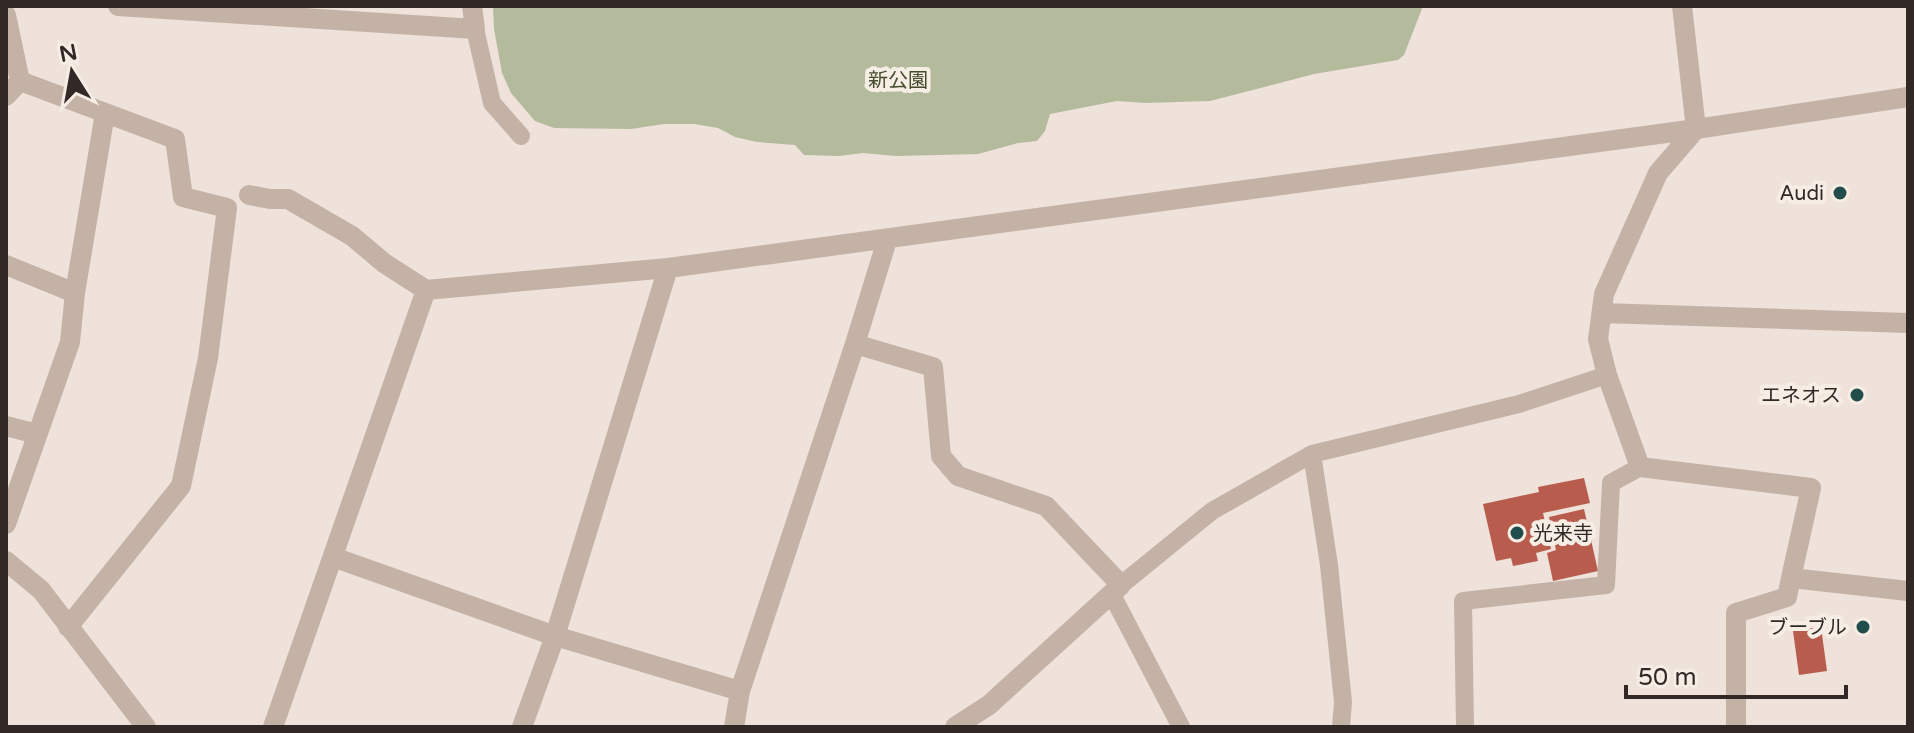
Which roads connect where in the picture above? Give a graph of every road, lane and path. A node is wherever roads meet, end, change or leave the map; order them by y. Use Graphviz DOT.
graph roads {
  1 [pos="118,6"];
  2 [pos="472,6"];
  3 [pos="1682,6"];
  4 [pos="6,15"];
  5 [pos="475,29"];
  6 [pos="13,89"];
  7 [pos="1908,97"];
  8 [pos="105,113"];
  9 [pos="1696,129"];
  10 [pos="521,136"];
  11 [pos="249,195"];
  12 [pos="887,240"];
  13 [pos="6,265"];
  14 [pos="668,268"];
  15 [pos="426,290"];
  16 [pos="75,293"];
  17 [pos="1602,313"];
  18 [pos="1908,323"];
  19 [pos="855,344"];
  20 [pos="1607,375"];
  21 [pos="6,426"];
  22 [pos="37,434"];
  23 [pos="1312,454"];
  24 [pos="1640,467"];
  25 [pos="6,524"];
  26 [pos="333,557"];
  27 [pos="6,561"];
  28 [pos="1791,578"];
  29 [pos="1116,589"];
  30 [pos="1908,591"];
  31 [pos="68,627"];
  32 [pos="555,636"];
  33 [pos="740,691"];
  34 [pos="146,727"];
  35 [pos="273,727"];
  36 [pos="522,727"];
  37 [pos="734,727"];
  38 [pos="955,727"];
  39 [pos="1181,727"];
  40 [pos="1341,727"];
  41 [pos="1465,727"];
  42 [pos="1736,727"];
  1 -- 5 [label="street"];
  2 -- 5 [label="street"];
  3 -- 9 [label="street"];
  4 -- 6 [label="street"];
  5 -- 10 [label="lane"];
  6 -- 8 [label="street"];
  7 -- 9 [label="street"];
  8 -- 16 [label="street"];
  8 -- 31 [label="street"];
  9 -- 12 [label="street"];
  9 -- 17 [label="street"];
  11 -- 15 [label="street"];
  12 -- 14 [label="street"];
  12 -- 19 [label="street"];
  13 -- 16 [label="street"];
  14 -- 15 [label="street"];
  14 -- 32 [label="street"];
  15 -- 26 [label="street"];
  16 -- 22 [label="street"];
  17 -- 18 [label="street"];
  17 -- 20 [label="street"];
  19 -- 29 [label="street"];
  19 -- 33 [label="street"];
  20 -- 23 [label="lane"];
  20 -- 24 [label="street"];
  21 -- 22 [label="street"];
  22 -- 25 [label="street"];
  23 -- 29 [label="lane"];
  23 -- 40 [label="lane"];
  24 -- 28 [label="street"];
  24 -- 41 [label="lane"];
  26 -- 32 [label="street"];
  26 -- 35 [label="street"];
  27 -- 31 [label="street"];
  28 -- 30 [label="street"];
  28 -- 42 [label="street"];
  29 -- 38 [label="street"];
  29 -- 39 [label="lane"];
  31 -- 34 [label="street"];
  32 -- 33 [label="street"];
  32 -- 36 [label="street"];
  33 -- 37 [label="street"];
}
